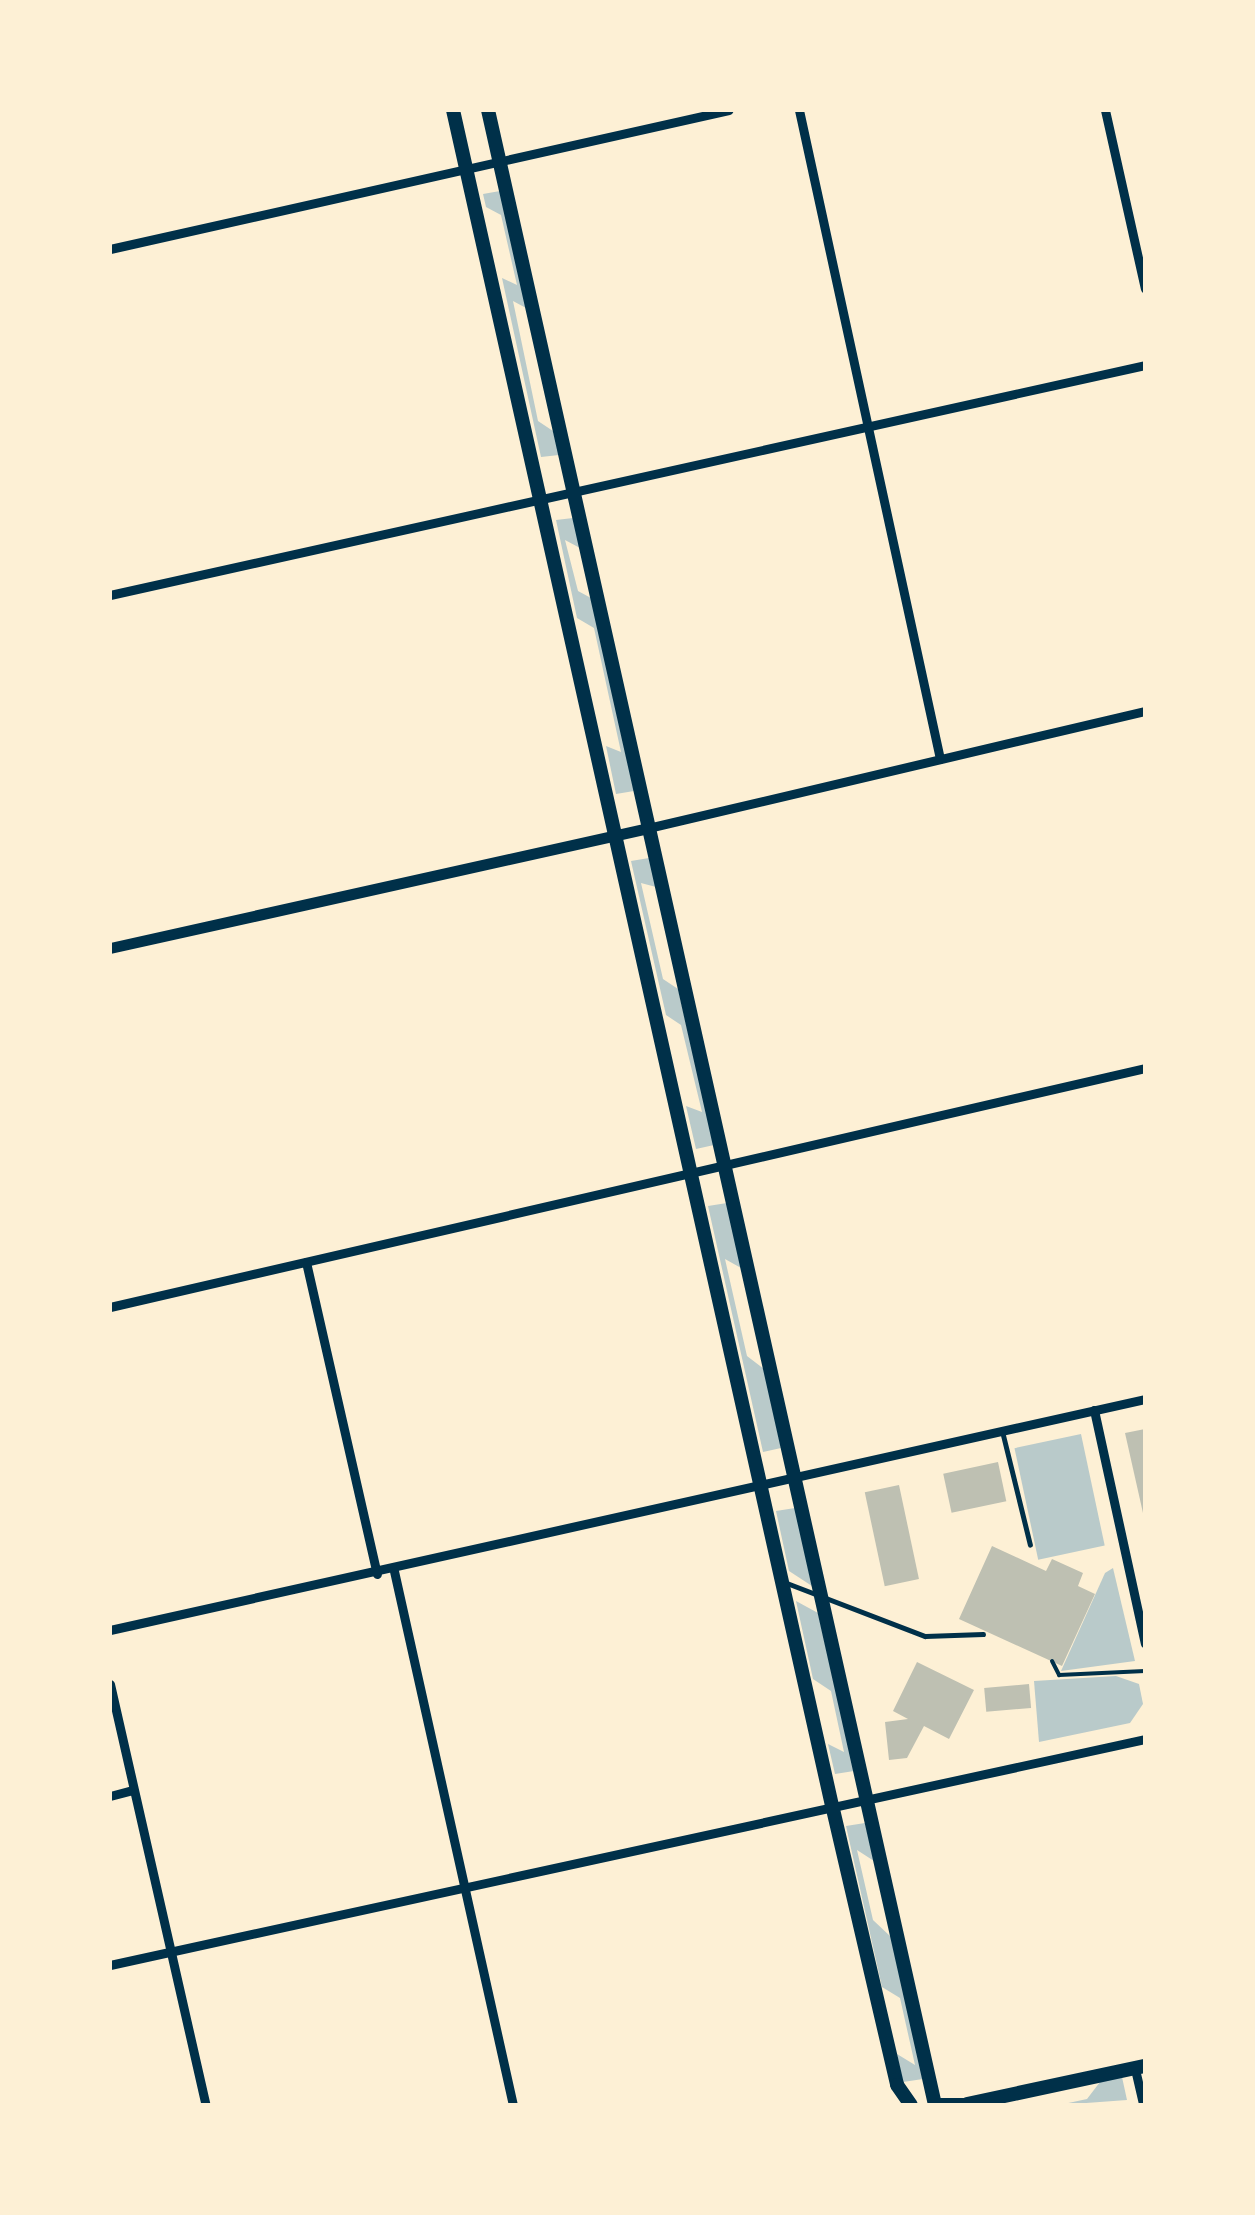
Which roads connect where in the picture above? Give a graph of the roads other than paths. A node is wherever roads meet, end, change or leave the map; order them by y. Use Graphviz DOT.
graph roads {
  1 [pos="454,110"];
  2 [pos="488,110"];
  3 [pos="728,110"];
  4 [pos="799,110"];
  5 [pos="1106,110"];
  6 [pos="498,158"];
  7 [pos="465,166"];
  8 [pos="110,249"];
  9 [pos="1145,288"];
  10 [pos="1145,366"];
  11 [pos="867,426"];
  12 [pos="572,491"];
  13 [pos="536,499"];
  14 [pos="110,595"];
  15 [pos="1145,711"];
  16 [pos="940,759"];
  17 [pos="648,828"];
  18 [pos="612,836"];
  19 [pos="110,948"];
  20 [pos="1145,1068"];
  21 [pos="727,1164"];
  22 [pos="689,1172"];
  23 [pos="306,1262"];
  24 [pos="110,1307"];
  25 [pos="1145,1399"];
  26 [pos="1094,1410"];
  27 [pos="1002,1431"];
  28 [pos="798,1476"];
  29 [pos="760,1484"];
  30 [pos="1030,1545"];
  31 [pos="394,1571"];
  32 [pos="377,1574"];
  33 [pos="782,1581"];
  34 [pos="827,1601"];
  35 [pos="110,1630"];
  36 [pos="983,1634"];
  37 [pos="1145,1644"];
  38 [pos="110,1684"];
  39 [pos="1145,1739"];
  40 [pos="133,1790"];
  41 [pos="868,1794"];
  42 [pos="110,1796"];
  43 [pos="832,1805"];
  44 [pos="463,1886"];
  45 [pos="169,1952"];
  46 [pos="110,1965"];
  47 [pos="1140,2067"];
  48 [pos="969,2104"];
  49 [pos="206,2105"];
  50 [pos="512,2105"];
  51 [pos="911,2105"];
  52 [pos="937,2105"];
  53 [pos="1143,2105"];
  1 -- 7 [label="main road"];
  2 -- 6 [label="main road"];
  3 -- 6 [label="street"];
  4 -- 11 [label="street"];
  5 -- 9 [label="street"];
  6 -- 7 [label="street"];
  6 -- 12 [label="main road"];
  7 -- 8 [label="street"];
  7 -- 13 [label="main road"];
  10 -- 11 [label="street"];
  11 -- 12 [label="street"];
  11 -- 16 [label="street"];
  12 -- 13 [label="street"];
  12 -- 17 [label="main road"];
  13 -- 14 [label="street"];
  13 -- 18 [label="main road"];
  15 -- 16 [label="street"];
  16 -- 17 [label="street"];
  17 -- 18 [label="street"];
  17 -- 21 [label="main road"];
  18 -- 19 [label="street"];
  18 -- 22 [label="main road"];
  20 -- 21 [label="street"];
  21 -- 22 [label="street"];
  21 -- 28 [label="main road"];
  22 -- 23 [label="street"];
  22 -- 29 [label="main road"];
  23 -- 24 [label="street"];
  23 -- 32 [label="street"];
  25 -- 26 [label="street"];
  26 -- 27 [label="street"];
  26 -- 37 [label="street"];
  27 -- 28 [label="street"];
  27 -- 30 [label="lane"];
  28 -- 29 [label="street"];
  28 -- 34 [label="main road"];
  29 -- 31 [label="street"];
  29 -- 33 [label="main road"];
  31 -- 32 [label="street"];
  31 -- 44 [label="street"];
  32 -- 35 [label="street"];
  33 -- 34 [label="lane"];
  33 -- 43 [label="main road"];
  34 -- 36 [label="lane"];
  34 -- 41 [label="main road"];
  38 -- 40 [label="street"];
  39 -- 41 [label="street"];
  40 -- 42 [label="street"];
  40 -- 45 [label="street"];
  41 -- 43 [label="street"];
  41 -- 52 [label="main road"];
  43 -- 44 [label="street"];
  43 -- 51 [label="main road"];
  44 -- 45 [label="street"];
  44 -- 50 [label="street"];
  45 -- 46 [label="street"];
  45 -- 49 [label="street"];
  47 -- 48 [label="main road"];
  47 -- 53 [label="street"];
  48 -- 52 [label="main road"];
}
